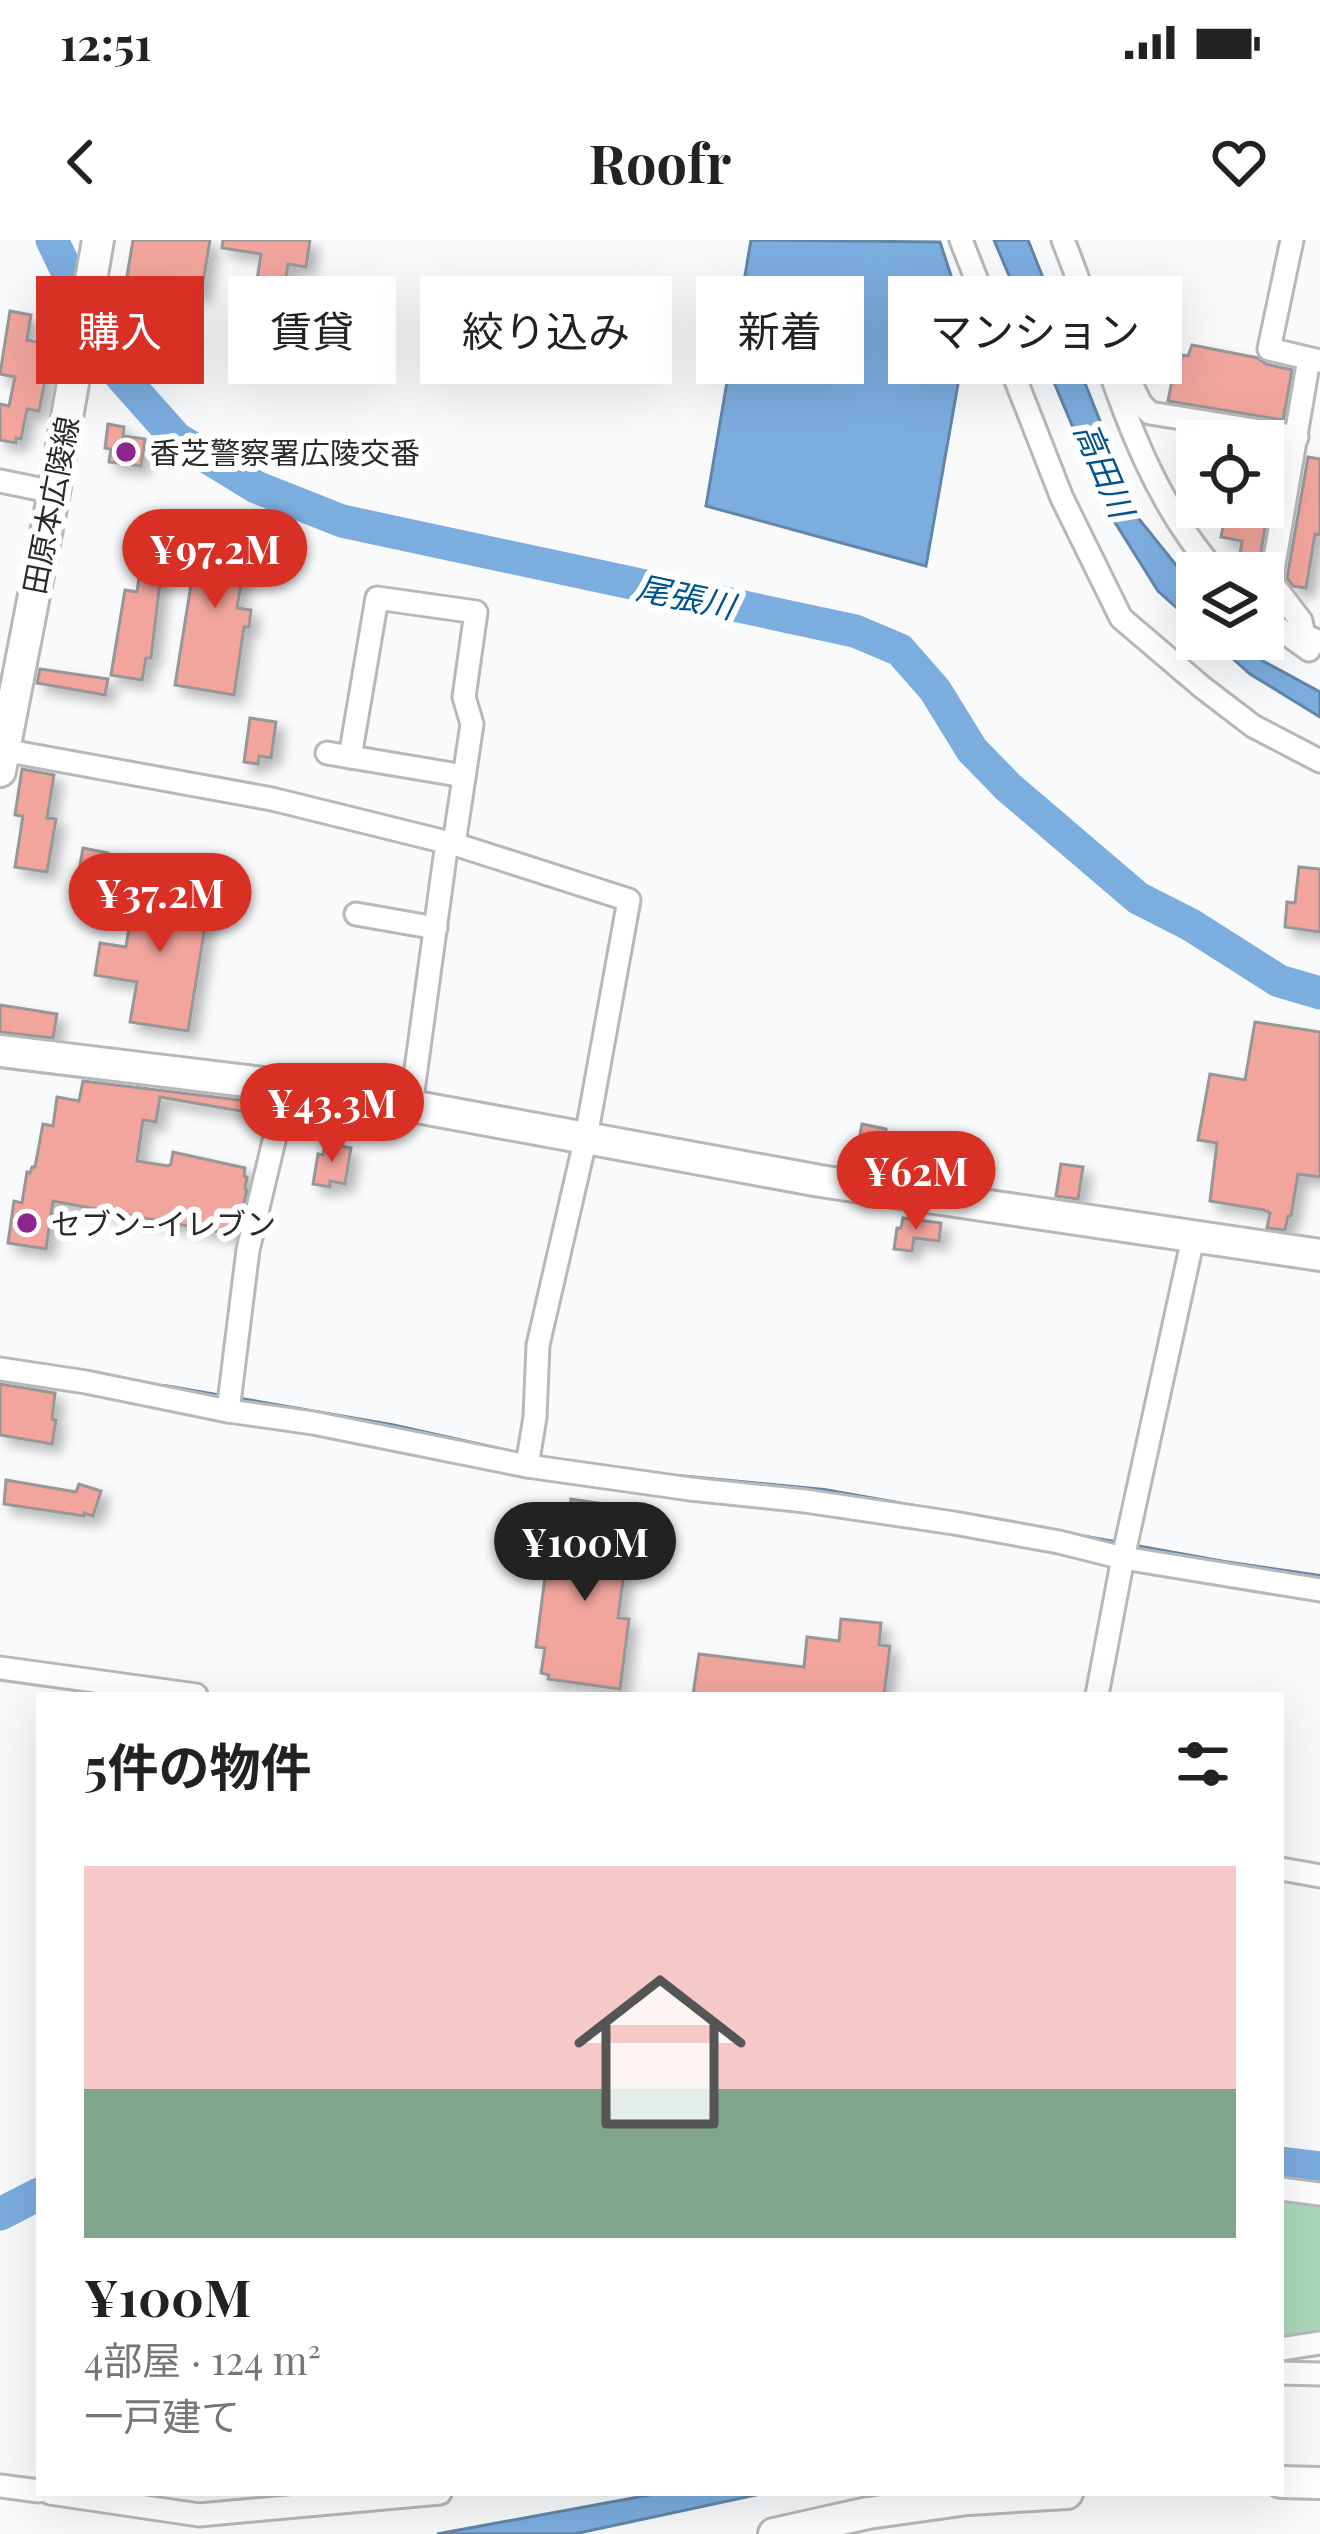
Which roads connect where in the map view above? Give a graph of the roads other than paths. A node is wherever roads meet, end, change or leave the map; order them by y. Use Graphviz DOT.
graph roads {
  1 [pos="961,240"];
  2 [pos="1063,240"];
  3 [pos="1292,240"];
  4 [pos="96,254"];
  5 [pos="1076,276"];
  6 [pos="1314,360"];
  7 [pos="1114,384"];
  8 [pos="1131,384"];
  9 [pos="1297,437"];
  10 [pos="0,482"];
  11 [pos="54,492"];
  12 [pos="1284,500"];
  13 [pos="1279,528"];
  14 [pos="1199,552"];
  15 [pos="1310,625"];
  16 [pos="1284,633"];
  17 [pos="1320,642"];
  18 [pos="1320,656"];
  19 [pos="2,747"];
  20 [pos="327,753"];
  21 [pos="350,757"];
  22 [pos="1320,760"];
  23 [pos="464,776"];
  24 [pos="451,843"];
  25 [pos="356,914"];
  26 [pos="436,928"];
  27 [pos="0,1051"];
  28 [pos="287,1086"];
  29 [pos="411,1106"];
  30 [pos="586,1137"];
  31 [pos="1193,1238"];
  32 [pos="1320,1255"];
  33 [pos="0,1369"];
  34 [pos="229,1402"];
  35 [pos="528,1457"];
  36 [pos="1124,1558"];
  37 [pos="1320,1590"];
  38 [pos="0,1668"];
  39 [pos="174,1692"];
  40 [pos="1098,1692"];
  41 [pos="1284,1870"];
  42 [pos="1320,1876"];
  43 [pos="1284,2189"];
  44 [pos="1320,2194"];
  45 [pos="1320,2344"];
  46 [pos="1284,2349"];
  47 [pos="1284,2373"];
  48 [pos="1320,2374"];
  49 [pos="1284,2482"];
  50 [pos="1320,2483"];
  51 [pos="0,2486"];
  52 [pos="36,2492"];
  53 [pos="70,2496"];
  54 [pos="407,2496"];
  55 [pos="1018,2496"];
  56 [pos="774,2534"];
  1 -- 22 [label="street"];
  2 -- 5 [label="street"];
  3 -- 6 [label="street"];
  4 -- 11 [label="street, 田原本広陵線"];
  6 -- 9 [label="street"];
  7 -- 14 [label="street"];
  8 -- 9 [label="street"];
  9 -- 12 [label="street"];
  10 -- 11 [label="street"];
  11 -- 19 [label="street, 田原本広陵線"];
  13 -- 15 [label="street"];
  15 -- 17 [label="street"];
  16 -- 18 [label="street"];
  19 -- 24 [label="street"];
  20 -- 21 [label="street"];
  21 -- 23 [label="street"];
  21 -- 23 [label="street"];
  23 -- 24 [label="street"];
  24 -- 26 [label="street"];
  24 -- 30 [label="street"];
  25 -- 26 [label="street"];
  26 -- 29 [label="street"];
  27 -- 28 [label="street"];
  28 -- 29 [label="street"];
  28 -- 34 [label="street"];
  29 -- 30 [label="street"];
  30 -- 31 [label="street"];
  30 -- 35 [label="street"];
  31 -- 32 [label="street"];
  31 -- 36 [label="street"];
  33 -- 34 [label="street"];
  34 -- 35 [label="street"];
  35 -- 36 [label="street"];
  36 -- 37 [label="street"];
  36 -- 40 [label="street"];
  38 -- 39 [label="street"];
  41 -- 42 [label="street"];
  43 -- 44 [label="street"];
  45 -- 46 [label="street"];
  47 -- 48 [label="street"];
  49 -- 50 [label="street"];
  51 -- 52 [label="street"];
  53 -- 54 [label="street"];
  55 -- 56 [label="street"];
}
